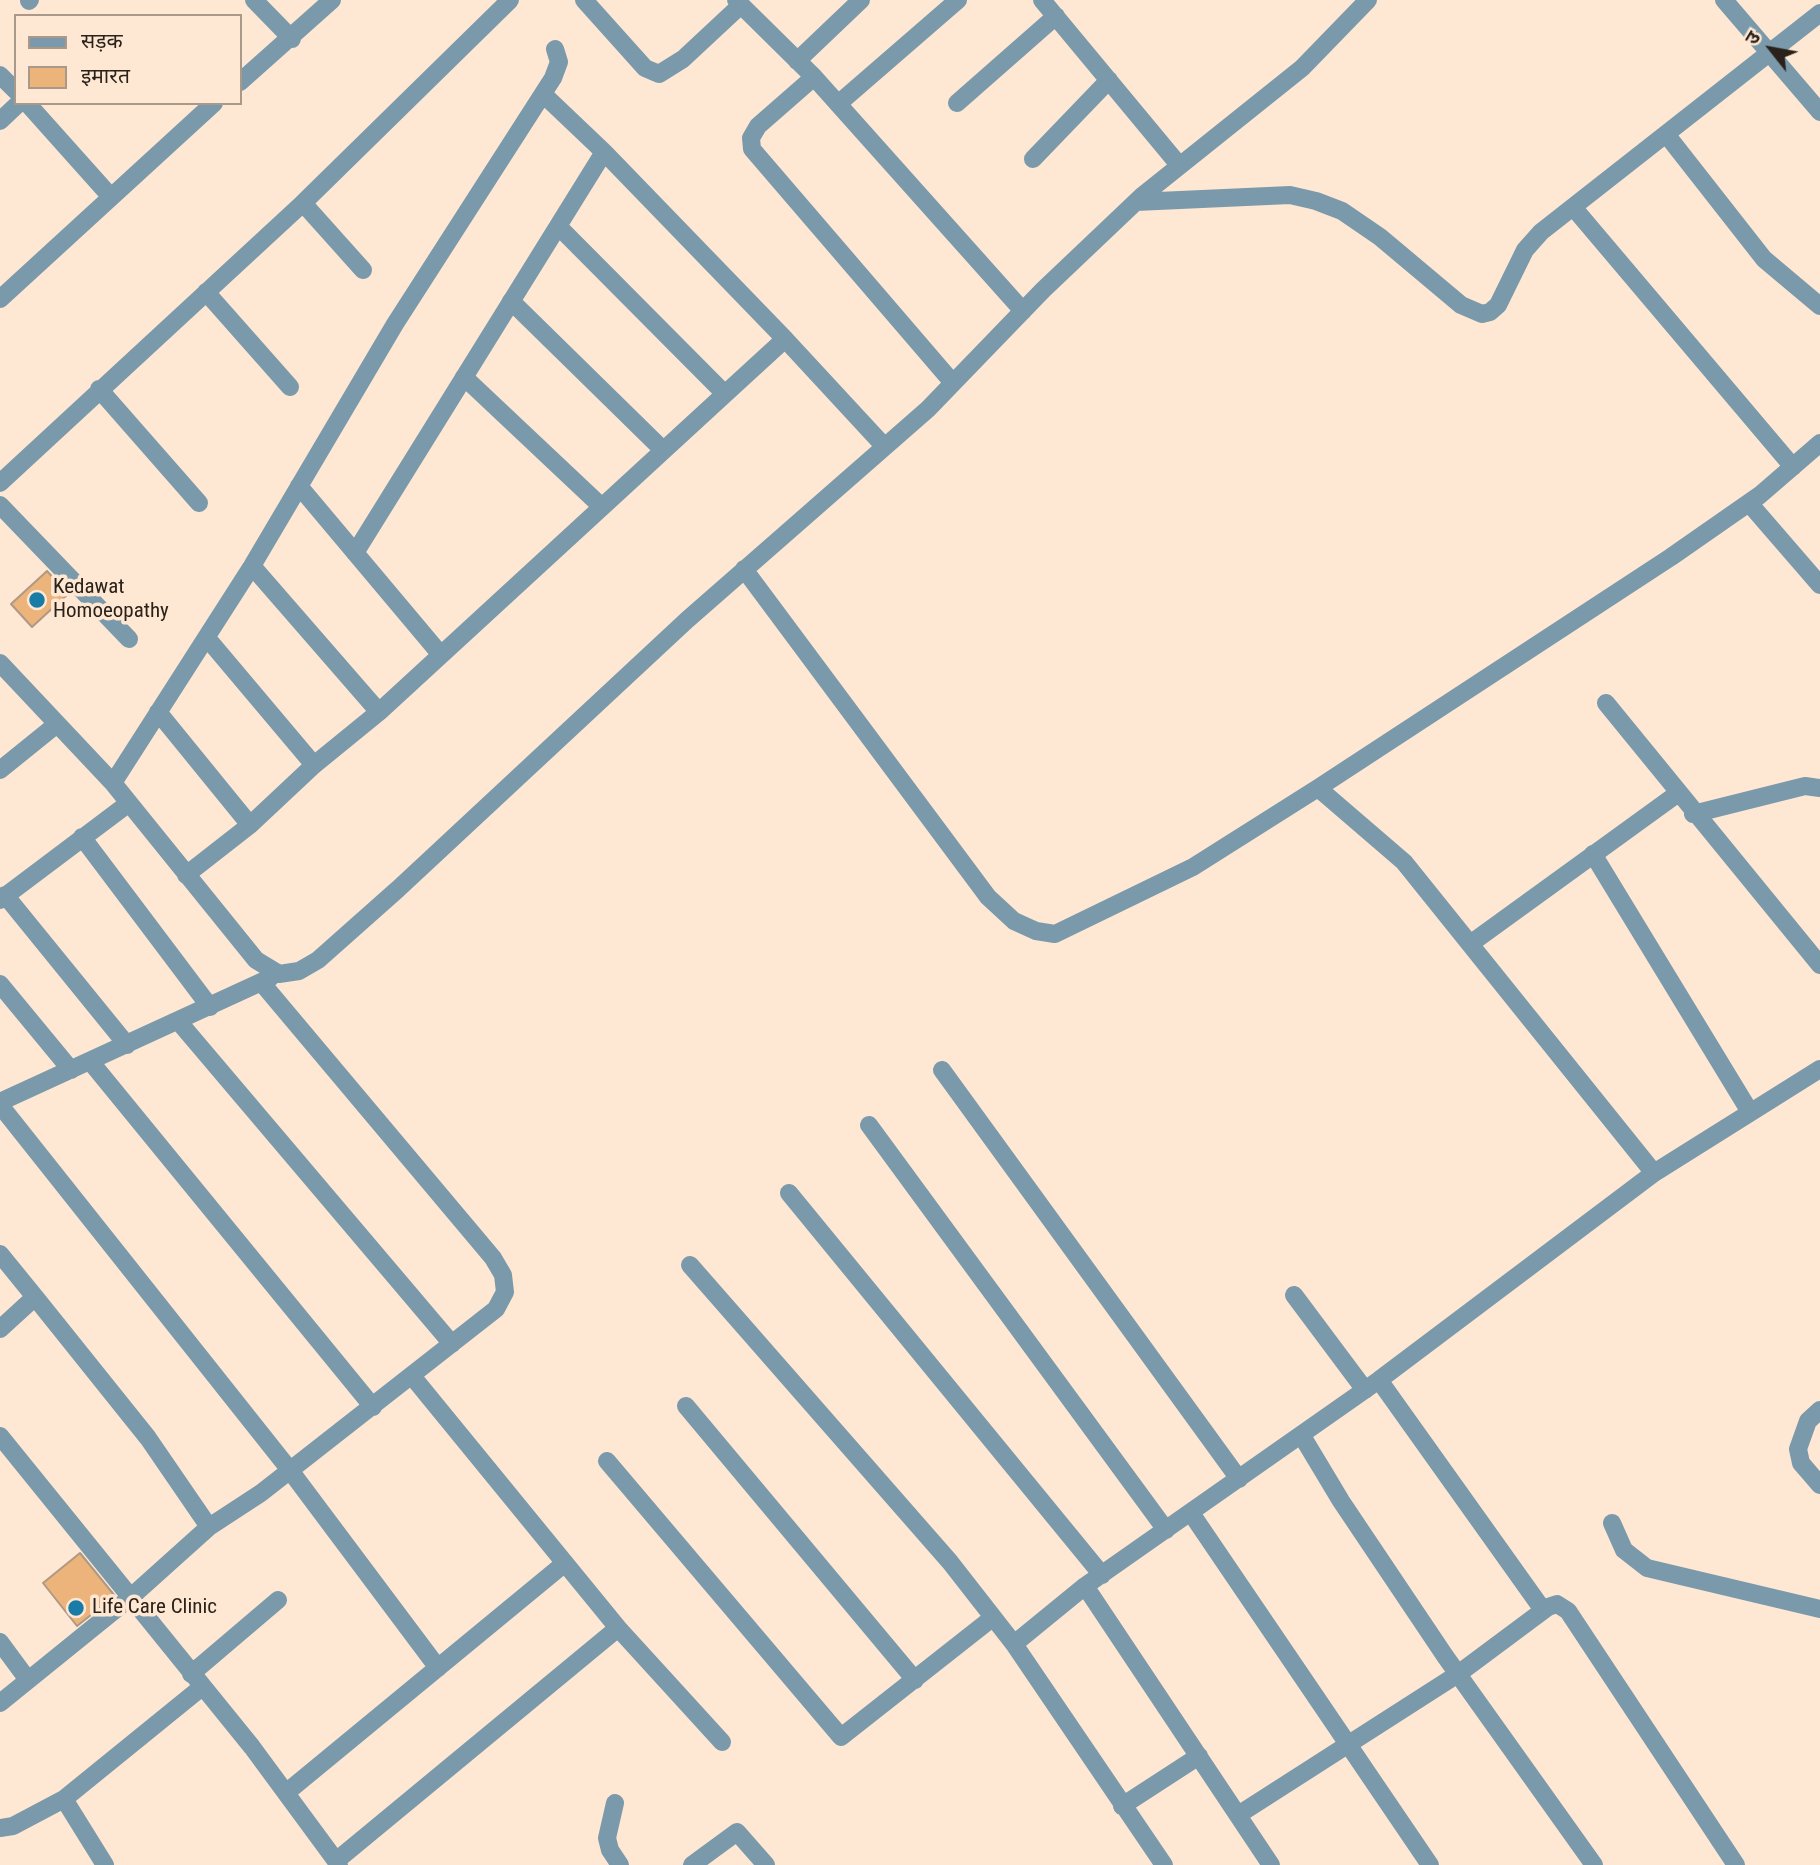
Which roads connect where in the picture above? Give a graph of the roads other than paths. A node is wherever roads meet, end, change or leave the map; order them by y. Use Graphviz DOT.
graph roads {
  1 [pos="254,0"];
  2 [pos="332,0"];
  3 [pos="510,0"];
  4 [pos="584,0"];
  5 [pos="861,0"];
  6 [pos="958,0"];
  7 [pos="1042,0"];
  8 [pos="1368,0"];
  9 [pos="1724,0"];
  10 [pos="739,3"];
  11 [pos="1820,13"];
  12 [pos="1056,16"];
  13 [pos="292,39"];
  14 [pos="555,50"];
  15 [pos="1770,53"];
  16 [pos="797,61"];
  17 [pos="0,75"];
  18 [pos="814,77"];
  19 [pos="242,80"];
  20 [pos="1109,80"];
  21 [pos="14,89"];
  22 [pos="543,94"];
  23 [pos="957,103"];
  24 [pos="838,104"];
  25 [pos="17,105"];
  26 [pos="29,105"];
  27 [pos="202,107"];
  28 [pos="1820,112"];
  29 [pos="0,121"];
  30 [pos="1666,134"];
  31 [pos="604,152"];
  32 [pos="1033,159"];
  33 [pos="1179,165"];
  34 [pos="111,197"];
  35 [pos="1136,202"];
  36 [pos="303,203"];
  37 [pos="1573,207"];
  38 [pos="558,226"];
  39 [pos="363,270"];
  40 [pos="206,292"];
  41 [pos="0,299"];
  42 [pos="511,301"];
  43 [pos="1820,306"];
  44 [pos="1023,311"];
  45 [pos="785,339"];
  46 [pos="464,377"];
  47 [pos="953,383"];
  48 [pos="290,387"];
  49 [pos="99,389"];
  50 [pos="725,394"];
  51 [pos="1820,443"];
  52 [pos="884,446"];
  53 [pos="663,450"];
  54 [pos="1793,467"];
  55 [pos="0,483"];
  56 [pos="299,486"];
  57 [pos="199,503"];
  58 [pos="1749,503"];
  59 [pos="0,506"];
  60 [pos="602,507"];
  61 [pos="355,553"];
  62 [pos="252,566"];
  63 [pos="744,569"];
  64 [pos="1820,585"];
  65 [pos="207,638"];
  66 [pos="129,639"];
  67 [pos="441,655"];
  68 [pos="0,663"];
  69 [pos="1606,703"];
  70 [pos="158,712"];
  71 [pos="379,712"];
  72 [pos="57,724"];
  73 [pos="314,765"];
  74 [pos="0,770"];
  75 [pos="113,783"];
  76 [pos="1820,788"];
  77 [pos="1318,789"];
  78 [pos="1677,794"];
  79 [pos="129,803"];
  80 [pos="1693,814"];
  81 [pos="250,825"];
  82 [pos="82,836"];
  83 [pos="1594,854"];
  84 [pos="187,875"];
  85 [pos="3,897"];
  86 [pos="1470,944"];
  87 [pos="1820,965"];
  88 [pos="279,974"];
  89 [pos="261,982"];
  90 [pos="0,984"];
  91 [pos="209,1007"];
  92 [pos="179,1022"];
  93 [pos="127,1045"];
  94 [pos="90,1061"];
  95 [pos="1820,1069"];
  96 [pos="71,1070"];
  97 [pos="942,1070"];
  98 [pos="0,1103"];
  99 [pos="1751,1112"];
  100 [pos="869,1125"];
  101 [pos="1654,1173"];
  102 [pos="789,1193"];
  103 [pos="0,1254"];
  104 [pos="690,1265"];
  105 [pos="1294,1295"];
  106 [pos="35,1297"];
  107 [pos="0,1329"];
  108 [pos="452,1344"];
  109 [pos="412,1376"];
  110 [pos="1372,1385"];
  111 [pos="373,1406"];
  112 [pos="686,1406"];
  113 [pos="1820,1410"];
  114 [pos="0,1436"];
  115 [pos="1302,1436"];
  116 [pos="607,1461"];
  117 [pos="289,1469"];
  118 [pos="1239,1479"];
  119 [pos="1820,1485"];
  120 [pos="1191,1513"];
  121 [pos="1612,1523"];
  122 [pos="209,1527"];
  123 [pos="1166,1530"];
  124 [pos="565,1563"];
  125 [pos="1102,1575"];
  126 [pos="1085,1586"];
  127 [pos="131,1597"];
  128 [pos="278,1600"];
  129 [pos="1820,1609"];
  130 [pos="1543,1611"];
  131 [pos="991,1619"];
  132 [pos="618,1628"];
  133 [pos="0,1642"];
  134 [pos="1014,1644"];
  135 [pos="439,1668"];
  136 [pos="1458,1674"];
  137 [pos="29,1680"];
  138 [pos="915,1680"];
  139 [pos="197,1681"];
  140 [pos="0,1703"];
  141 [pos="722,1742"];
  142 [pos="1347,1745"];
  143 [pos="1199,1756"];
  144 [pos="287,1792"];
  145 [pos="64,1799"];
  146 [pos="615,1803"];
  147 [pos="1122,1806"];
  148 [pos="1238,1815"];
  149 [pos="0,1829"];
  150 [pos="338,1863"];
  151 [pos="105,1865"];
  152 [pos="620,1865"];
  153 [pos="692,1865"];
  154 [pos="766,1865"];
  155 [pos="1164,1865"];
  156 [pos="1271,1865"];
  157 [pos="1430,1865"];
  158 [pos="1594,1865"];
  159 [pos="1735,1865"];
  1 -- 13 [label="street"];
  2 -- 13 [label="street"];
  3 -- 36 [label="street"];
  4 -- 10 [label="street"];
  5 -- 16 [label="street"];
  6 -- 24 [label="street"];
  7 -- 12 [label="street"];
  8 -- 33 [label="street"];
  9 -- 15 [label="street"];
  10 -- 16 [label="street"];
  11 -- 15 [label="street"];
  12 -- 20 [label="street"];
  12 -- 23 [label="street"];
  13 -- 19 [label="street"];
  14 -- 22 [label="street"];
  15 -- 28 [label="street"];
  15 -- 30 [label="street"];
  16 -- 18 [label="street"];
  17 -- 21 [label="street"];
  18 -- 24 [label="street"];
  18 -- 47 [label="street"];
  20 -- 32 [label="street"];
  20 -- 33 [label="street"];
  22 -- 31 [label="street"];
  22 -- 56 [label="street"];
  24 -- 44 [label="street"];
  25 -- 29 [label="street"];
  26 -- 34 [label="street"];
  27 -- 34 [label="street"];
  30 -- 37 [label="street"];
  30 -- 43 [label="street"];
  31 -- 38 [label="street"];
  31 -- 45 [label="street"];
  33 -- 35 [label="street"];
  34 -- 41 [label="street"];
  35 -- 37 [label="street"];
  35 -- 44 [label="street"];
  36 -- 39 [label="street"];
  36 -- 40 [label="street"];
  37 -- 54 [label="street"];
  38 -- 42 [label="street"];
  38 -- 50 [label="street"];
  40 -- 48 [label="street"];
  40 -- 49 [label="street"];
  42 -- 46 [label="street"];
  42 -- 53 [label="street"];
  44 -- 47 [label="street"];
  45 -- 50 [label="street"];
  45 -- 52 [label="street"];
  46 -- 60 [label="street"];
  46 -- 61 [label="street"];
  47 -- 52 [label="street"];
  49 -- 55 [label="street"];
  49 -- 57 [label="street"];
  50 -- 53 [label="street"];
  51 -- 54 [label="street"];
  52 -- 63 [label="street"];
  53 -- 60 [label="street"];
  54 -- 58 [label="street"];
  56 -- 61 [label="street"];
  56 -- 62 [label="street"];
  58 -- 64 [label="street"];
  58 -- 77 [label="street"];
  59 -- 66 [label="street"];
  60 -- 67 [label="street"];
  61 -- 67 [label="street"];
  62 -- 65 [label="street"];
  62 -- 71 [label="street"];
  63 -- 77 [label="street"];
  63 -- 88 [label="street"];
  65 -- 70 [label="street"];
  65 -- 73 [label="street"];
  67 -- 71 [label="street"];
  68 -- 72 [label="street"];
  69 -- 78 [label="street"];
  70 -- 75 [label="street"];
  70 -- 81 [label="street"];
  71 -- 73 [label="street"];
  72 -- 74 [label="street"];
  72 -- 75 [label="street"];
  73 -- 81 [label="street"];
  75 -- 79 [label="street"];
  76 -- 80 [label="street"];
  77 -- 86 [label="street"];
  78 -- 80 [label="street"];
  78 -- 83 [label="street"];
  79 -- 82 [label="street"];
  79 -- 84 [label="street"];
  80 -- 87 [label="street"];
  81 -- 84 [label="street"];
  82 -- 85 [label="street"];
  82 -- 91 [label="street"];
  83 -- 86 [label="street"];
  83 -- 99 [label="street"];
  84 -- 88 [label="street"];
  85 -- 93 [label="street"];
  86 -- 101 [label="street"];
  88 -- 89 [label="street"];
  89 -- 91 [label="street"];
  89 -- 108 [label="street"];
  90 -- 96 [label="street"];
  91 -- 92 [label="street"];
  92 -- 93 [label="street"];
  92 -- 108 [label="street"];
  93 -- 94 [label="street"];
  94 -- 96 [label="street"];
  94 -- 111 [label="street"];
  95 -- 99 [label="street"];
  96 -- 98 [label="street"];
  97 -- 118 [label="street"];
  98 -- 117 [label="street"];
  99 -- 101 [label="street"];
  100 -- 123 [label="street"];
  101 -- 110 [label="street"];
  102 -- 125 [label="street"];
  103 -- 106 [label="street"];
  104 -- 131 [label="street"];
  105 -- 110 [label="street"];
  106 -- 107 [label="street"];
  106 -- 122 [label="street"];
  108 -- 109 [label="street"];
  109 -- 111 [label="street"];
  109 -- 124 [label="street"];
  110 -- 115 [label="street"];
  110 -- 130 [label="street"];
  111 -- 117 [label="street"];
  112 -- 138 [label="street"];
  113 -- 119 [label="street"];
  114 -- 127 [label="street"];
  115 -- 118 [label="street"];
  115 -- 136 [label="street"];
  116 -- 138 [label="street"];
  117 -- 122 [label="street"];
  117 -- 135 [label="street"];
  118 -- 120 [label="street"];
  120 -- 123 [label="street"];
  120 -- 142 [label="street"];
  121 -- 129 [label="street"];
  122 -- 127 [label="street"];
  123 -- 125 [label="street"];
  124 -- 132 [label="street"];
  124 -- 135 [label="street"];
  125 -- 126 [label="street"];
  126 -- 134 [label="street"];
  126 -- 143 [label="street"];
  127 -- 137 [label="street"];
  127 -- 139 [label="street"];
  128 -- 139 [label="street"];
  130 -- 136 [label="street"];
  130 -- 159 [label="street"];
  131 -- 134 [label="street"];
  131 -- 138 [label="street"];
  132 -- 141 [label="street"];
  132 -- 150 [label="street"];
  133 -- 137 [label="street"];
  134 -- 147 [label="street"];
  135 -- 144 [label="street"];
  136 -- 142 [label="street"];
  136 -- 158 [label="street"];
  137 -- 140 [label="street"];
  139 -- 144 [label="street"];
  139 -- 145 [label="street"];
  142 -- 148 [label="street"];
  142 -- 157 [label="street"];
  143 -- 147 [label="street"];
  143 -- 148 [label="street"];
  144 -- 150 [label="street"];
  145 -- 149 [label="street"];
  145 -- 151 [label="street"];
  146 -- 152 [label="street"];
  147 -- 155 [label="street"];
  148 -- 156 [label="street"];
  153 -- 154 [label="street"];
}
